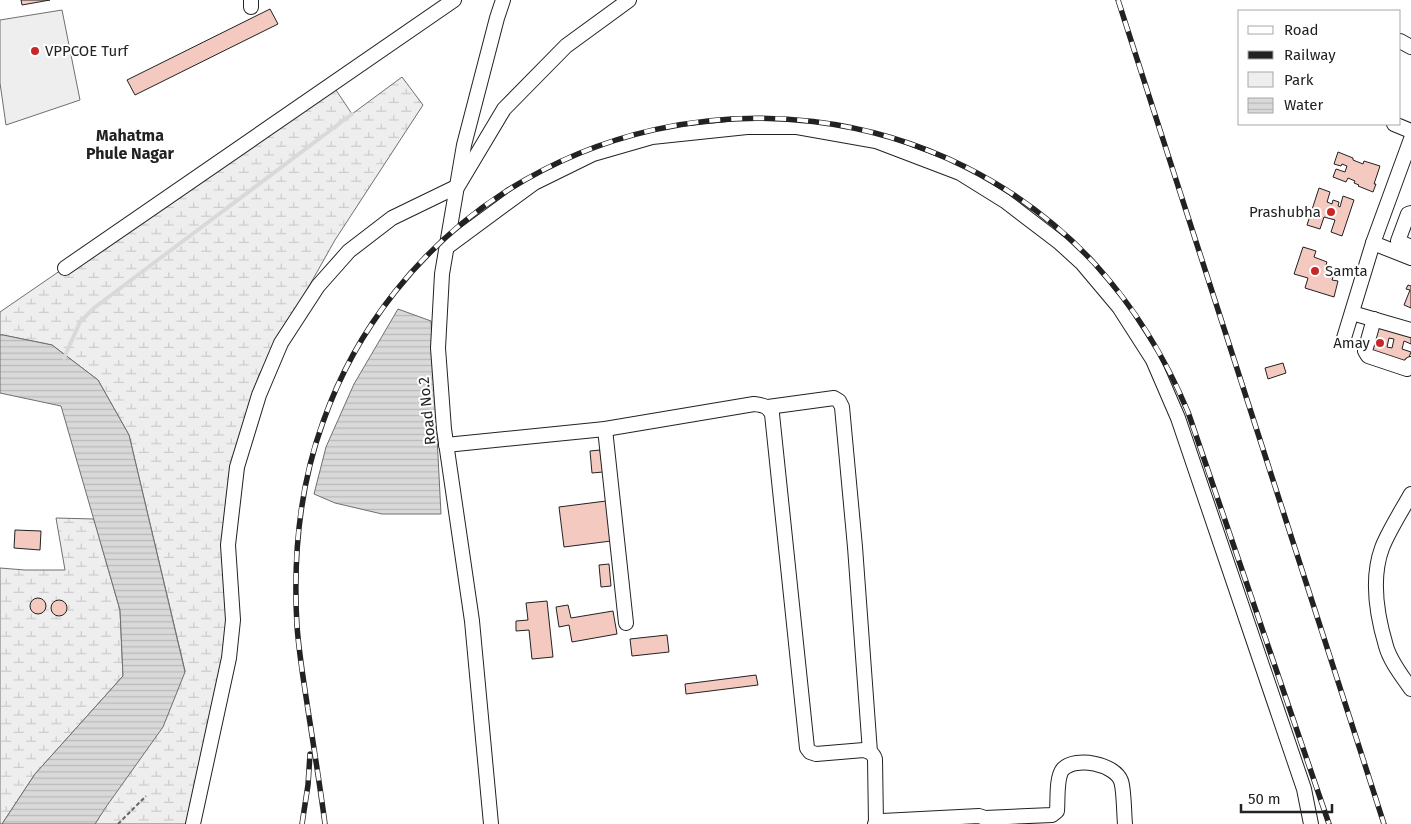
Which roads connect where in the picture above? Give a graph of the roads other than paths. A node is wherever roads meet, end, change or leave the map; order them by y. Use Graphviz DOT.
graph roads {
  1 [pos="454,0"];
  2 [pos="503,0"];
  3 [pos="629,0"];
  4 [pos="1396,125"];
  5 [pos="1411,131"];
  6 [pos="1411,140"];
  7 [pos="458,186"];
  8 [pos="1411,213"];
  9 [pos="1374,243"];
  10 [pos="446,247"];
  11 [pos="1411,247"];
  12 [pos="1411,258"];
  13 [pos="65,268"];
  14 [pos="1352,312"];
  15 [pos="1374,319"];
  16 [pos="1411,330"];
  17 [pos="1344,338"];
  18 [pos="1411,364"];
  19 [pos="768,407"];
  20 [pos="605,429"];
  21 [pos="446,445"];
  22 [pos="1411,494"];
  23 [pos="626,623"];
  24 [pos="1411,689"];
  25 [pos="873,755"];
  26 [pos="1058,818"];
  27 [pos="987,821"];
  28 [pos="193,824"];
  29 [pos="491,824"];
  30 [pos="876,824"];
  31 [pos="1125,824"];
  32 [pos="1311,824"];
  1 -- 13 [label="street"];
  2 -- 7 [label="street, Road No.2"];
  3 -- 7 [label="street"];
  4 -- 5 [label="street"];
  6 -- 9 [label="street"];
  7 -- 10 [label="street, Road No.2"];
  7 -- 28 [label="street"];
  8 -- 11 [label="street"];
  9 -- 12 [label="street"];
  9 -- 14 [label="street"];
  10 -- 21 [label="street, Road No.2"];
  10 -- 32 [label="street"];
  14 -- 15 [label="street"];
  14 -- 17 [label="street"];
  15 -- 16 [label="street"];
  15 -- 18 [label="street"];
  19 -- 20 [label="street"];
  19 -- 25 [label="street"];
  19 -- 25 [label="street"];
  20 -- 21 [label="street"];
  20 -- 23 [label="street"];
  21 -- 29 [label="street, Road No.2"];
  22 -- 24 [label="street"];
  25 -- 30 [label="street"];
  26 -- 27 [label="street"];
  26 -- 31 [label="street"];
  27 -- 30 [label="street"];
}
